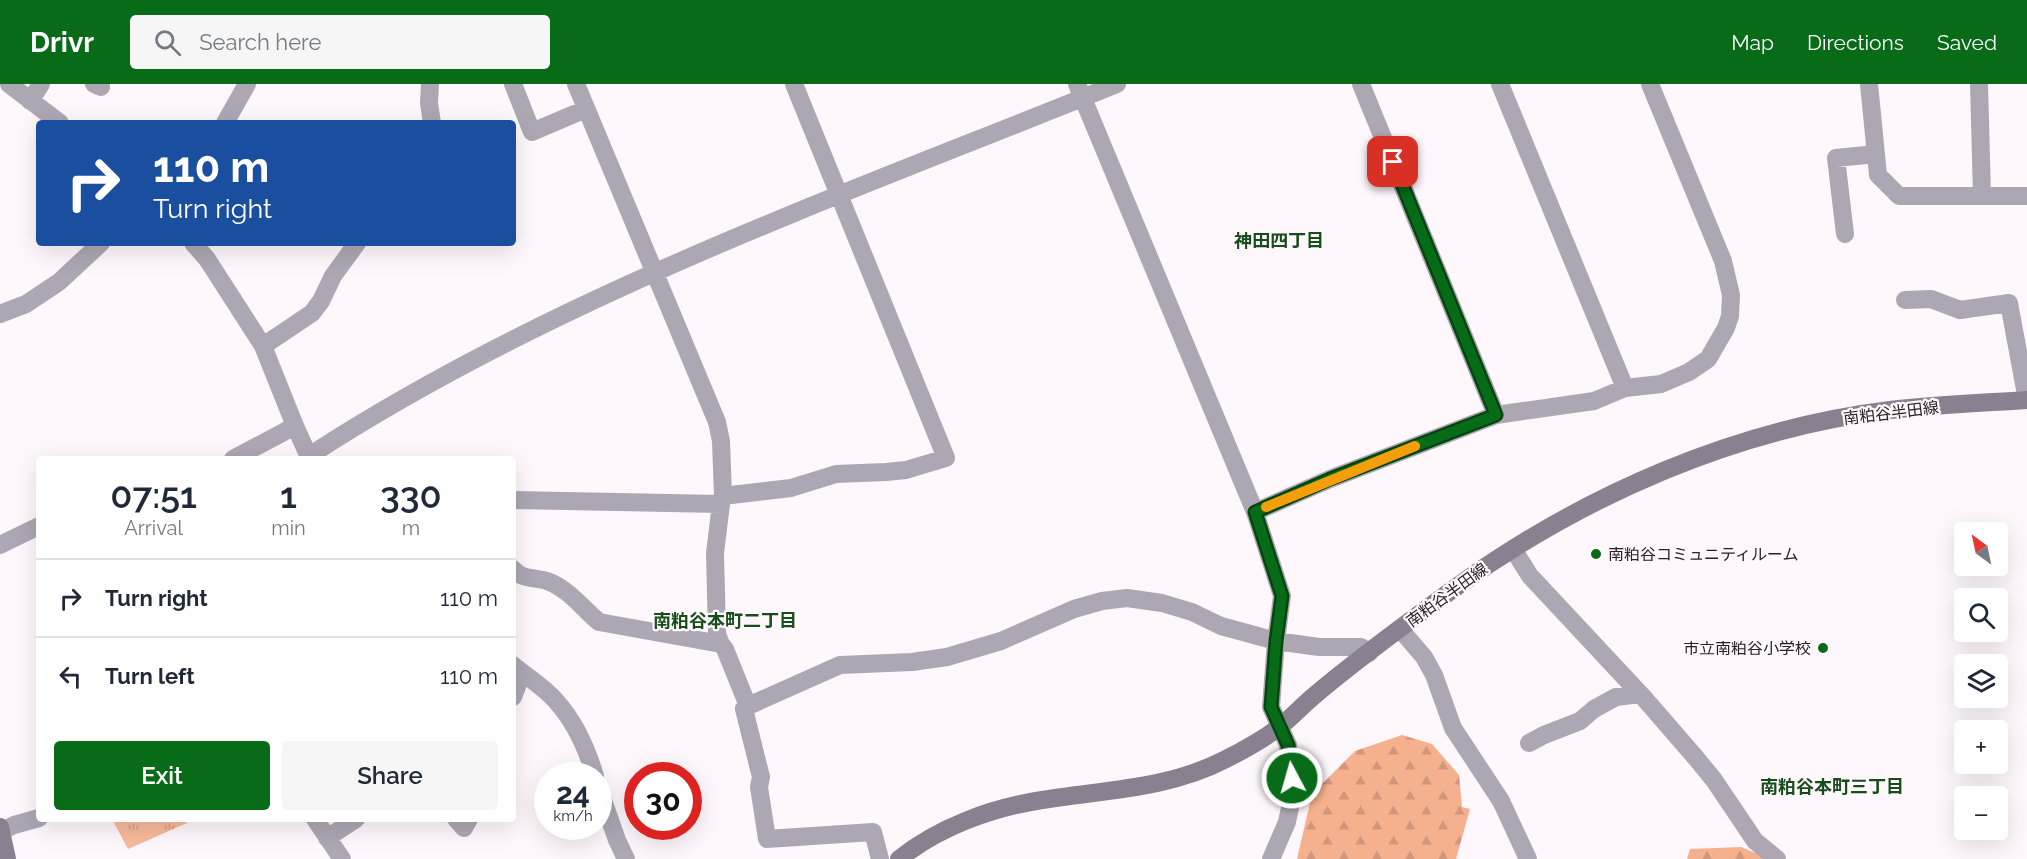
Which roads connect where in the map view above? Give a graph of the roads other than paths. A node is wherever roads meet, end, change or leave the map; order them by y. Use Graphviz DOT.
graph roads {
  1 [pos="9,84"];
  2 [pos="41,84"];
  3 [pos="247,84"];
  4 [pos="430,84"];
  5 [pos="513,84"];
  6 [pos="576,84"];
  7 [pos="794,84"];
  8 [pos="1117,84"];
  9 [pos="1361,84"];
  10 [pos="1500,84"];
  11 [pos="1650,84"];
  12 [pos="1869,84"];
  13 [pos="1979,84"];
  14 [pos="1080,91"];
  15 [pos="30,101"];
  16 [pos="586,109"];
  17 [pos="56,120"];
  18 [pos="227,120"];
  19 [pos="432,120"];
  20 [pos="1876,154"];
  21 [pos="839,195"];
  22 [pos="1982,196"];
  23 [pos="2027,196"];
  24 [pos="1845,234"];
  25 [pos="98,246"];
  26 [pos="196,246"];
  27 [pos="355,246"];
  28 [pos="655,273"];
  29 [pos="1905,300"];
  30 [pos="0,314"];
  31 [pos="263,346"];
  32 [pos="1625,388"];
  33 [pos="2027,400"];
  34 [pos="1496,415"];
  35 [pos="295,426"];
  36 [pos="238,456"];
  37 [pos="310,456"];
  38 [pos="312,456"];
  39 [pos="516,500"];
  40 [pos="722,500"];
  41 [pos="1255,512"];
  42 [pos="36,527"];
  43 [pos="0,545"];
  44 [pos="1513,549"];
  45 [pos="516,573"];
  46 [pos="1400,629"];
  47 [pos="1276,641"];
  48 [pos="721,644"];
  49 [pos="1369,653"];
  50 [pos="518,669"];
  51 [pos="1640,694"];
  52 [pos="748,706"];
  53 [pos="1281,726"];
  54 [pos="1529,743"];
  55 [pos="591,762"];
  56 [pos="36,819"];
  57 [pos="317,822"];
  58 [pos="351,822"];
  59 [pos="612,826"];
  60 [pos="0,830"];
  61 [pos="327,838"];
  62 [pos="7,859"];
  63 [pos="342,859"];
  64 [pos="626,859"];
  65 [pos="880,859"];
  66 [pos="898,859"];
  67 [pos="1271,859"];
  68 [pos="1528,859"];
  69 [pos="1777,859"];
  1 -- 15 [label="street"];
  2 -- 15 [label="street"];
  3 -- 18 [label="street"];
  4 -- 19 [label="street"];
  5 -- 16 [label="street"];
  6 -- 16 [label="street"];
  7 -- 21 [label="street"];
  8 -- 14 [label="street"];
  9 -- 34 [label="street"];
  10 -- 32 [label="street"];
  11 -- 32 [label="street"];
  12 -- 20 [label="street"];
  13 -- 22 [label="street"];
  14 -- 21 [label="street"];
  14 -- 41 [label="street"];
  15 -- 17 [label="street"];
  16 -- 28 [label="street"];
  20 -- 22 [label="street"];
  20 -- 24 [label="street"];
  21 -- 28 [label="street"];
  21 -- 40 [label="street"];
  22 -- 23 [label="street"];
  25 -- 30 [label="street"];
  26 -- 31 [label="street"];
  27 -- 31 [label="street"];
  28 -- 38 [label="street"];
  28 -- 40 [label="street"];
  29 -- 33 [label="street"];
  31 -- 35 [label="street"];
  32 -- 34 [label="street"];
  33 -- 44 [label="main road, 南粕谷半田線"];
  34 -- 41 [label="street"];
  35 -- 36 [label="street"];
  35 -- 37 [label="street"];
  39 -- 40 [label="street"];
  40 -- 48 [label="street"];
  41 -- 47 [label="street"];
  42 -- 43 [label="street"];
  44 -- 46 [label="main road, 南粕谷半田線"];
  44 -- 51 [label="street"];
  45 -- 48 [label="street"];
  46 -- 49 [label="main road, 南粕谷半田線"];
  46 -- 68 [label="street"];
  47 -- 49 [label="street"];
  47 -- 52 [label="street"];
  47 -- 53 [label="street"];
  48 -- 52 [label="street"];
  49 -- 53 [label="main road, 南粕谷半田線"];
  50 -- 55 [label="street"];
  51 -- 54 [label="street"];
  51 -- 69 [label="street"];
  52 -- 65 [label="street"];
  53 -- 66 [label="main road, 南粕谷半田線"];
  53 -- 67 [label="street"];
  56 -- 60 [label="street"];
  57 -- 61 [label="street"];
  58 -- 61 [label="street"];
  59 -- 64 [label="street"];
  60 -- 62 [label="main road"];
  61 -- 63 [label="street"];
}
